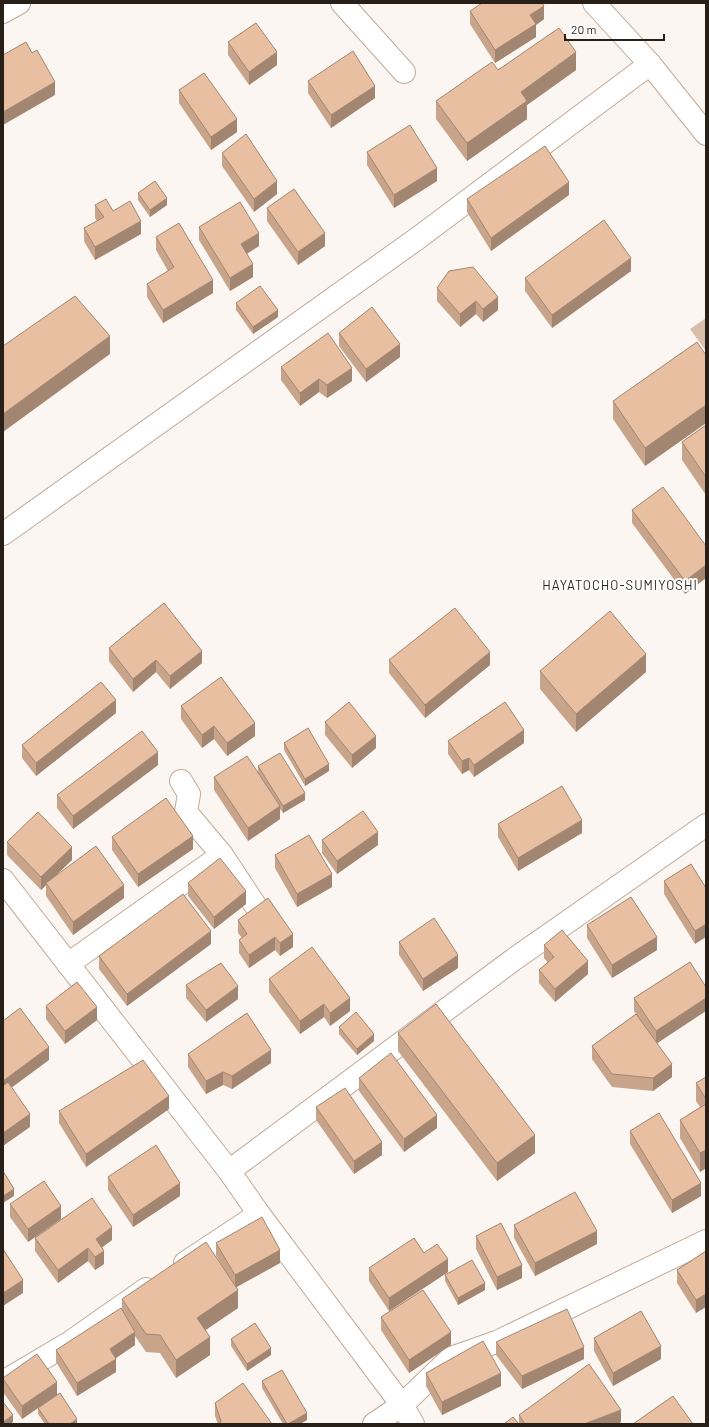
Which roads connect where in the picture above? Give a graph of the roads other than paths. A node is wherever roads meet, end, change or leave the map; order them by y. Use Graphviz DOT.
graph roads {
  1 [pos="19,3"];
  2 [pos="342,3"];
  3 [pos="594,3"];
  4 [pos="3,12"];
  5 [pos="650,64"];
  6 [pos="404,72"];
  7 [pos="706,134"];
  8 [pos="3,534"];
  9 [pos="181,781"];
  10 [pos="706,825"];
  11 [pos="222,855"];
  12 [pos="3,880"];
  13 [pos="255,905"];
  14 [pos="68,964"];
  15 [pos="229,1171"];
  16 [pos="258,1214"];
  17 [pos="706,1241"];
  18 [pos="3,1382"];
  19 [pos="402,1405"];
  20 [pos="374,1424"];
  21 [pos="413,1424"];
  1 -- 4 [label="street"];
  2 -- 6 [label="street"];
  3 -- 5 [label="street"];
  5 -- 7 [label="street"];
  5 -- 8 [label="street"];
  9 -- 11 [label="street"];
  10 -- 15 [label="street"];
  11 -- 13 [label="street"];
  11 -- 14 [label="street"];
  12 -- 14 [label="street"];
  14 -- 15 [label="street"];
  15 -- 16 [label="street"];
  16 -- 18 [label="street"];
  16 -- 19 [label="street"];
  17 -- 19 [label="street"];
  19 -- 20 [label="street"];
  19 -- 21 [label="street"];
}
